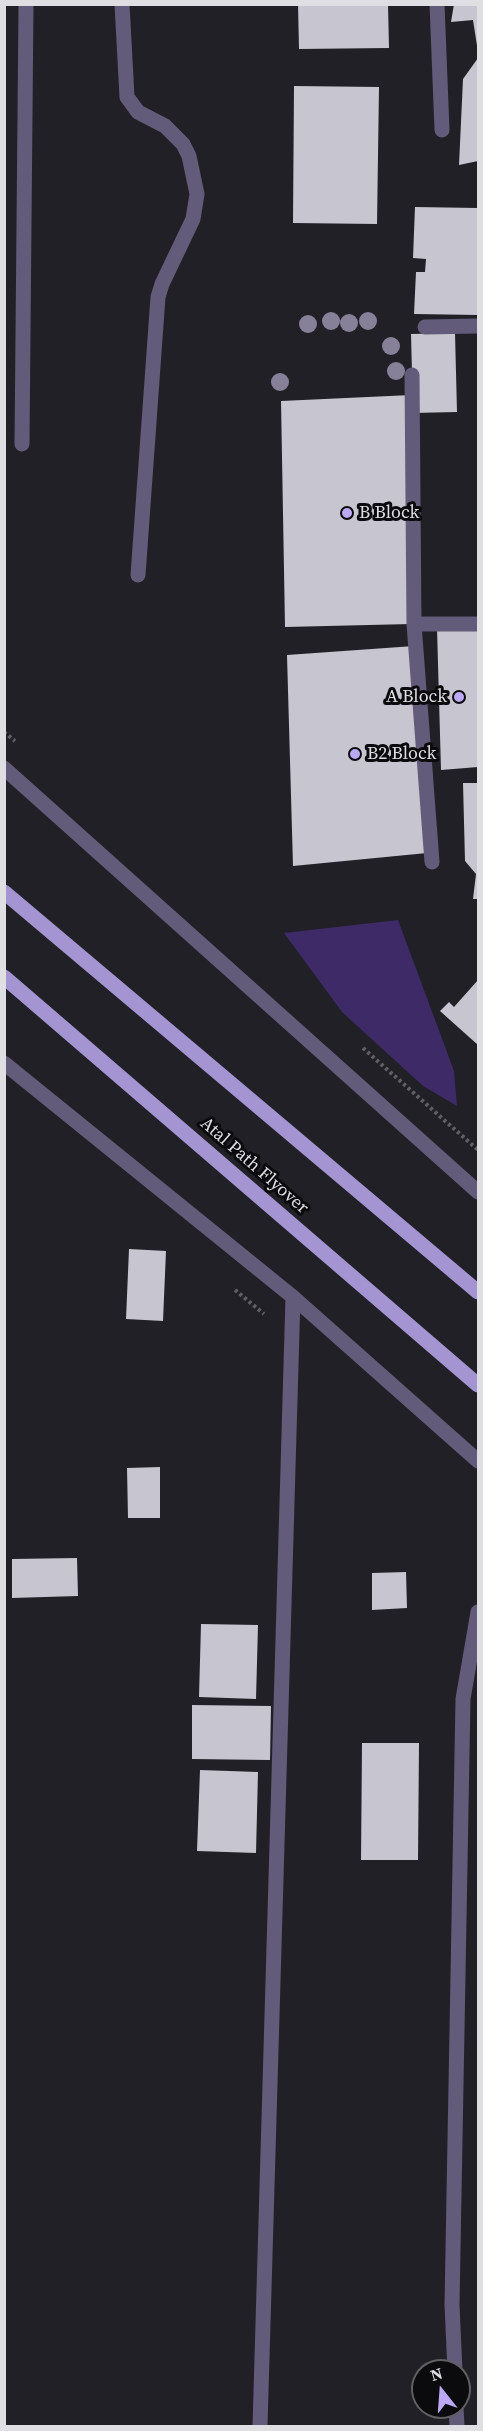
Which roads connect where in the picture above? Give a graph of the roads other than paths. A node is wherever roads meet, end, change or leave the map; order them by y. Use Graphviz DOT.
graph roads {
  1 [pos="26,4"];
  2 [pos="122,4"];
  3 [pos="437,4"];
  4 [pos="442,130"];
  5 [pos="478,326"];
  6 [pos="425,327"];
  7 [pos="412,375"];
  8 [pos="22,444"];
  9 [pos="138,574"];
  10 [pos="414,624"];
  11 [pos="478,624"];
  12 [pos="4,768"];
  13 [pos="432,862"];
  14 [pos="4,892"];
  15 [pos="4,977"];
  16 [pos="4,1062"];
  17 [pos="478,1192"];
  18 [pos="478,1292"];
  19 [pos="293,1298"];
  20 [pos="478,1385"];
  21 [pos="478,1461"];
  22 [pos="478,1612"];
  23 [pos="454,2359"];
  24 [pos="260,2427"];
  1 -- 8 [label="street"];
  2 -- 9 [label="street"];
  3 -- 4 [label="street"];
  5 -- 6 [label="street"];
  7 -- 10 [label="street"];
  10 -- 11 [label="street"];
  10 -- 13 [label="street"];
  12 -- 17 [label="street"];
  14 -- 18 [label="main road"];
  15 -- 20 [label="main road, Atal Path Flyover"];
  16 -- 19 [label="street"];
  19 -- 21 [label="street"];
  19 -- 24 [label="street"];
  22 -- 23 [label="street"];
}
